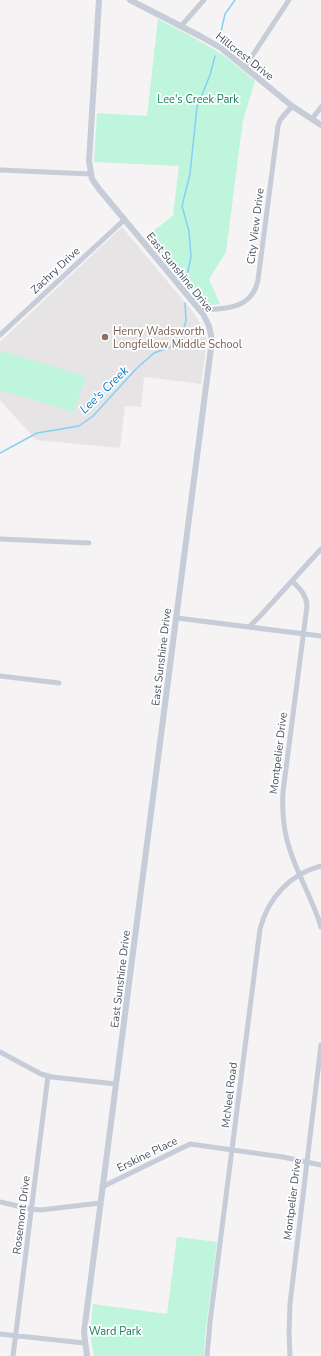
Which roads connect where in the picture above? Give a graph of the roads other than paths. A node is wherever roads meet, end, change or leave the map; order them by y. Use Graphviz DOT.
graph roads {
  1 [pos="99,0"];
  2 [pos="130,0"];
  3 [pos="204,0"];
  4 [pos="289,0"];
  5 [pos="181,26"];
  6 [pos="245,67"];
  7 [pos="292,106"];
  8 [pos="321,107"];
  9 [pos="312,119"];
  10 [pos="321,125"];
  11 [pos="0,170"];
  12 [pos="91,174"];
  13 [pos="124,220"];
  14 [pos="199,310"];
  15 [pos="0,335"];
  16 [pos="0,539"];
  17 [pos="89,543"];
  18 [pos="321,549"];
  19 [pos="292,581"];
  20 [pos="177,618"];
  21 [pos="249,627"];
  22 [pos="303,634"];
  23 [pos="321,636"];
  24 [pos="0,676"];
  25 [pos="59,683"];
  26 [pos="321,866"];
  27 [pos="300,874"];
  28 [pos="321,927"];
  29 [pos="321,1045"];
  30 [pos="0,1052"];
  31 [pos="48,1076"];
  32 [pos="116,1084"];
  33 [pos="232,1150"];
  34 [pos="307,1161"];
  35 [pos="321,1165"];
  36 [pos="102,1187"];
  37 [pos="0,1202"];
  38 [pos="100,1203"];
  39 [pos="31,1209"];
  40 [pos="0,1334"];
  41 [pos="16,1336"];
  42 [pos="84,1343"];
  43 [pos="14,1356"];
  44 [pos="87,1356"];
  45 [pos="207,1356"];
  46 [pos="290,1356"];
  1 -- 12 [label="street, East Sunshine Drive"];
  2 -- 5 [label="street, Hillcrest Drive"];
  3 -- 5 [label="street"];
  4 -- 6 [label="street"];
  5 -- 6 [label="street, Hillcrest Drive"];
  6 -- 7 [label="street, Hillcrest Drive"];
  7 -- 9 [label="street, Hillcrest Drive"];
  7 -- 14 [label="street, City View Drive"];
  8 -- 9 [label="street"];
  9 -- 10 [label="street, Hillcrest Drive"];
  11 -- 12 [label="street"];
  12 -- 13 [label="street, East Sunshine Drive"];
  13 -- 14 [label="street, East Sunshine Drive"];
  13 -- 15 [label="street, Zachry Drive"];
  14 -- 20 [label="street, East Sunshine Drive"];
  16 -- 17 [label="street"];
  18 -- 19 [label="street"];
  19 -- 21 [label="street"];
  19 -- 22 [label="street, Montpelier Drive"];
  20 -- 21 [label="street"];
  20 -- 32 [label="street, East Sunshine Drive"];
  21 -- 22 [label="street"];
  22 -- 23 [label="street"];
  22 -- 27 [label="street, Montpelier Drive"];
  24 -- 25 [label="street"];
  26 -- 27 [label="street, McNeel Road"];
  27 -- 28 [label="street, Montpelier Drive"];
  27 -- 33 [label="street, McNeel Road"];
  29 -- 34 [label="street, Montpelier Drive"];
  30 -- 31 [label="street"];
  31 -- 32 [label="street"];
  31 -- 39 [label="street, Rosemont Drive"];
  32 -- 36 [label="street, East Sunshine Drive"];
  33 -- 34 [label="street, Erskine Place"];
  33 -- 36 [label="street, Erskine Place"];
  33 -- 45 [label="street, McNeel Road"];
  34 -- 35 [label="street, Erskine Place"];
  34 -- 46 [label="street, Montpelier Drive"];
  36 -- 38 [label="street, East Sunshine Drive"];
  37 -- 39 [label="street"];
  38 -- 39 [label="street"];
  38 -- 42 [label="street, East Sunshine Drive"];
  39 -- 41 [label="street, Rosemont Drive"];
  40 -- 41 [label="street"];
  41 -- 42 [label="street"];
  41 -- 43 [label="street, Rosemont Drive"];
  42 -- 44 [label="street, East Sunshine Drive"];
}
